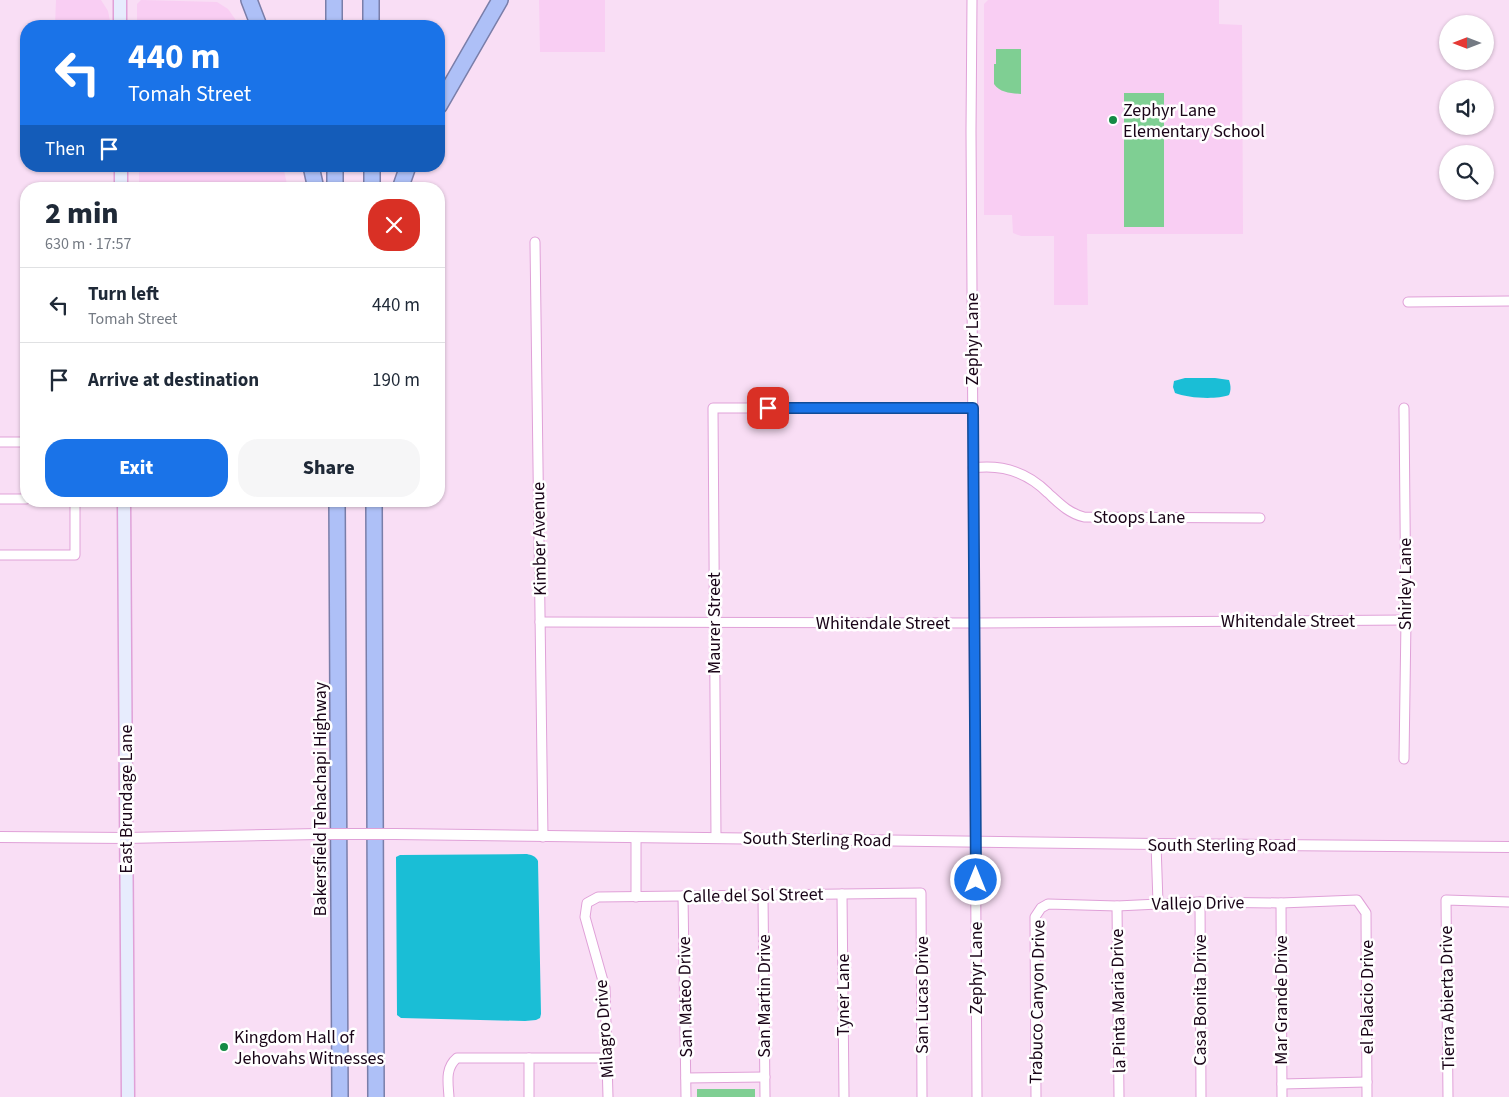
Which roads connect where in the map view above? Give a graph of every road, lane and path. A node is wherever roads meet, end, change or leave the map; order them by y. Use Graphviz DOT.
graph roads {
  1 [pos="120,0"];
  2 [pos="249,0"];
  3 [pos="334,0"];
  4 [pos="371,0"];
  5 [pos="500,0"];
  6 [pos="972,0"];
  7 [pos="120,20"];
  8 [pos="257,20"];
  9 [pos="334,20"];
  10 [pos="371,20"];
  11 [pos="445,96"];
  12 [pos="535,242"];
  13 [pos="1408,302"];
  14 [pos="1509,302"];
  15 [pos="973,408"];
  16 [pos="1404,408"];
  17 [pos="0,442"];
  18 [pos="20,442"];
  19 [pos="973,468"];
  20 [pos="0,499"];
  21 [pos="20,499"];
  22 [pos="74,507"];
  23 [pos="124,507"];
  24 [pos="337,507"];
  25 [pos="374,507"];
  26 [pos="1260,518"];
  27 [pos="0,555"];
  28 [pos="1406,620"];
  29 [pos="540,622"];
  30 [pos="714,623"];
  31 [pos="974,623"];
  32 [pos="1404,760"];
  33 [pos="0,837"];
  34 [pos="543,837"];
  35 [pos="126,838"];
  36 [pos="636,838"];
  37 [pos="716,838"];
  38 [pos="975,842"];
  39 [pos="1156,844"];
  40 [pos="1509,846"];
  41 [pos="921,893"];
  42 [pos="763,894"];
  43 [pos="842,894"];
  44 [pos="683,896"];
  45 [pos="636,897"];
  46 [pos="1357,900"];
  47 [pos="1200,902"];
  48 [pos="1509,902"];
  49 [pos="587,903"];
  50 [pos="1158,903"];
  51 [pos="1281,903"];
  52 [pos="1117,906"];
  53 [pos="1041,908"];
  54 [pos="529,1058"];
  55 [pos="607,1058"];
  56 [pos="765,1077"];
  57 [pos="686,1078"];
  58 [pos="1367,1082"];
  59 [pos="1282,1084"];
  60 [pos="128,1097"];
  61 [pos="340,1097"];
  62 [pos="376,1097"];
  63 [pos="449,1097"];
  64 [pos="529,1097"];
  65 [pos="608,1097"];
  66 [pos="686,1097"];
  67 [pos="765,1097"];
  68 [pos="844,1097"];
  69 [pos="922,1097"];
  70 [pos="977,1097"];
  71 [pos="1036,1097"];
  72 [pos="1119,1097"];
  73 [pos="1201,1097"];
  74 [pos="1282,1097"];
  75 [pos="1367,1097"];
  76 [pos="1448,1097"];
  1 -- 7 [label="main road"];
  2 -- 8 [label="highway"];
  3 -- 9 [label="highway"];
  4 -- 10 [label="highway"];
  5 -- 11 [label="highway"];
  6 -- 15 [label="street, Zephyr Lane"];
  12 -- 29 [label="street, Kimber Avenue"];
  13 -- 14 [label="street"];
  15 -- 19 [label="street, Zephyr Lane"];
  15 -- 30 [label="street, Maurer Street"];
  16 -- 28 [label="street, Shirley Lane"];
  17 -- 18 [label="street"];
  19 -- 26 [label="street, Stoops Lane"];
  19 -- 31 [label="street, Zephyr Lane"];
  20 -- 21 [label="street"];
  22 -- 27 [label="street"];
  23 -- 35 [label="main road, East Brundage Lane"];
  24 -- 61 [label="highway, Bakersfield Tehachapi Highway"];
  25 -- 62 [label="highway"];
  28 -- 31 [label="street, Whitendale Street"];
  28 -- 32 [label="street, Shirley Lane"];
  29 -- 30 [label="street, Whitendale Street"];
  29 -- 34 [label="street, Kimber Avenue"];
  30 -- 31 [label="street, Whitendale Street"];
  30 -- 37 [label="street, Maurer Street"];
  31 -- 38 [label="street, Zephyr Lane"];
  33 -- 35 [label="street, South Sterling Road"];
  34 -- 35 [label="street, South Sterling Road, bridge"];
  34 -- 36 [label="street, South Sterling Road"];
  35 -- 60 [label="main road, East Brundage Lane"];
  36 -- 37 [label="street, South Sterling Road"];
  36 -- 45 [label="street"];
  37 -- 38 [label="street, South Sterling Road"];
  38 -- 39 [label="street, South Sterling Road"];
  38 -- 70 [label="street, Zephyr Lane"];
  39 -- 40 [label="street, South Sterling Road"];
  39 -- 50 [label="street"];
  41 -- 43 [label="street, Calle del Sol Street"];
  41 -- 69 [label="street, San Lucas Drive"];
  42 -- 43 [label="street, Calle del Sol Street"];
  42 -- 44 [label="street, Calle del Sol Street"];
  42 -- 56 [label="street, San Martin Drive"];
  43 -- 68 [label="street, Tyner Lane"];
  44 -- 45 [label="street, Calle del Sol Street"];
  44 -- 57 [label="street, San Mateo Drive"];
  45 -- 49 [label="street, Calle del Sol Street"];
  46 -- 51 [label="street, Vallejo Drive"];
  46 -- 58 [label="street, el Palacio Drive"];
  47 -- 50 [label="street, Vallejo Drive"];
  47 -- 51 [label="street, Vallejo Drive"];
  47 -- 73 [label="street, Casa Bonita Drive"];
  48 -- 76 [label="street, Tierra Abierta Drive"];
  49 -- 55 [label="street, Milagro Drive"];
  50 -- 52 [label="street, Vallejo Drive"];
  51 -- 59 [label="street, Mar Grande Drive"];
  52 -- 53 [label="street, Vallejo Drive"];
  52 -- 72 [label="street, la Pinta Maria Drive"];
  53 -- 71 [label="street, Trabuco Canyon Drive"];
  54 -- 55 [label="street"];
  54 -- 63 [label="street"];
  54 -- 64 [label="street"];
  55 -- 65 [label="street, Milagro Drive"];
  56 -- 57 [label="street"];
  56 -- 67 [label="street, San Martin Drive"];
  57 -- 66 [label="street, San Mateo Drive"];
  58 -- 59 [label="street"];
  58 -- 75 [label="street, el Palacio Drive"];
  59 -- 74 [label="street, Mar Grande Drive"];
}
